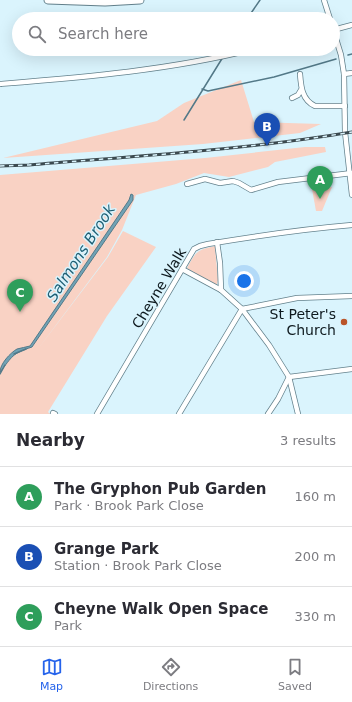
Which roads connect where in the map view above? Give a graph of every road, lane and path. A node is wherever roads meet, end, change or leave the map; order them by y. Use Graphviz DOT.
graph roads {
  1 [pos="48,0"];
  2 [pos="140,0"];
  3 [pos="324,0"];
  4 [pos="328,12"];
  5 [pos="352,24"];
  6 [pos="340,27"];
  7 [pos="340,52"];
  8 [pos="220,56"];
  9 [pos="352,73"];
  10 [pos="300,74"];
  11 [pos="344,74"];
  12 [pos="0,84"];
  13 [pos="301,90"];
  14 [pos="292,98"];
  15 [pos="345,106"];
  16 [pos="351,173"];
  17 [pos="187,184"];
  18 [pos="352,195"];
  19 [pos="352,225"];
  20 [pos="218,242"];
  21 [pos="182,269"];
  22 [pos="221,290"];
  23 [pos="352,296"];
  24 [pos="242,309"];
  25 [pos="352,369"];
  26 [pos="289,377"];
  27 [pos="97,414"];
  28 [pos="179,414"];
  29 [pos="268,414"];
  30 [pos="298,414"];
  1 -- 2 [label="street"];
  3 -- 4 [label="street"];
  5 -- 6 [label="street"];
  7 -- 11 [label="street"];
  8 -- 12 [label="street"];
  9 -- 11 [label="street"];
  10 -- 13 [label="street"];
  11 -- 15 [label="street"];
  13 -- 14 [label="street"];
  13 -- 15 [label="street"];
  15 -- 16 [label="street"];
  16 -- 17 [label="street"];
  16 -- 18 [label="street"];
  19 -- 20 [label="street, Cheyne Walk"];
  20 -- 21 [label="street, Cheyne Walk"];
  20 -- 22 [label="street"];
  21 -- 22 [label="street"];
  21 -- 27 [label="street, Cheyne Walk"];
  22 -- 24 [label="street"];
  23 -- 24 [label="street"];
  24 -- 26 [label="street"];
  24 -- 28 [label="street"];
  25 -- 26 [label="street"];
  26 -- 29 [label="street"];
  26 -- 30 [label="street"];
}
